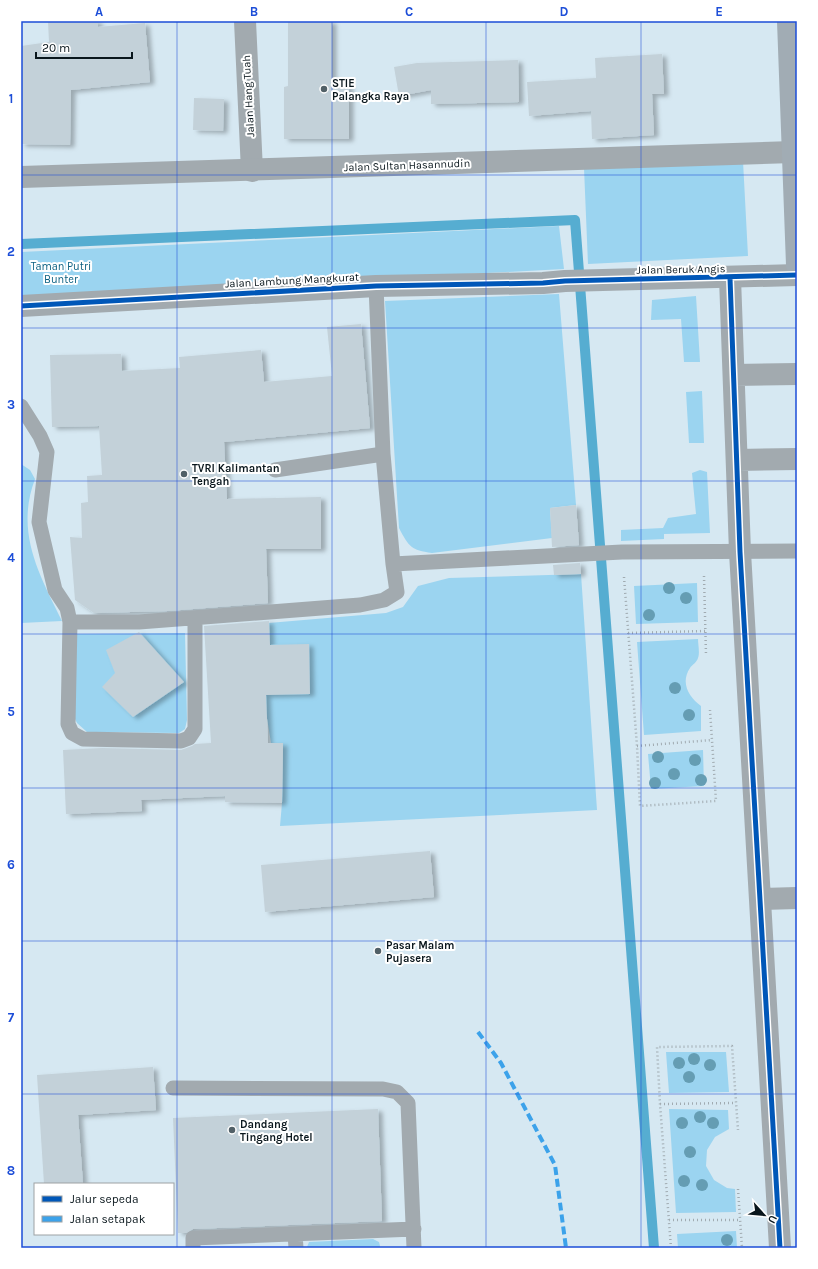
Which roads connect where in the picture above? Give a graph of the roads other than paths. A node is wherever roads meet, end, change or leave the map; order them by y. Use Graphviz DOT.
graph roads {
  1 [pos="245,21"];
  2 [pos="788,21"];
  3 [pos="793,152"];
  4 [pos="252,171"];
  5 [pos="21,177"];
  6 [pos="797,265"];
  7 [pos="797,275"];
  8 [pos="730,278"];
  9 [pos="564,281"];
  10 [pos="376,286"];
  11 [pos="21,306"];
  12 [pos="797,374"];
  13 [pos="734,375"];
  14 [pos="21,406"];
  15 [pos="382,454"];
  16 [pos="797,459"];
  17 [pos="737,460"];
  18 [pos="275,470"];
  19 [pos="797,551"];
  20 [pos="740,552"];
  21 [pos="393,564"];
  22 [pos="195,618"];
  23 [pos="70,622"];
  24 [pos="797,898"];
  25 [pos="760,899"];
  26 [pos="173,1088"];
  27 [pos="414,1229"];
  28 [pos="296,1241"];
  29 [pos="237,1242"];
  30 [pos="193,1248"];
  31 [pos="414,1248"];
  32 [pos="780,1248"];
  1 -- 4 [label="street, Jalan Hang Tuah"];
  2 -- 3 [label="main road"];
  3 -- 4 [label="street, Jalan Sultan Hasannudin"];
  3 -- 6 [label="main road"];
  4 -- 5 [label="street, Jalan Sultan Hasannudin"];
  7 -- 8 [label="street, Jalan Beruk Angis"];
  8 -- 9 [label="street, Jalan Beruk Angis"];
  8 -- 13 [label="street"];
  9 -- 10 [label="street, Jalan Lambung Mangkurat"];
  10 -- 11 [label="street, Jalan Lambung Mangkurat"];
  10 -- 15 [label="lane"];
  12 -- 13 [label="street"];
  13 -- 17 [label="street"];
  14 -- 23 [label="lane"];
  15 -- 18 [label="lane"];
  15 -- 21 [label="lane"];
  16 -- 17 [label="street"];
  17 -- 20 [label="street"];
  19 -- 20 [label="lane"];
  20 -- 21 [label="lane"];
  20 -- 25 [label="street"];
  21 -- 22 [label="lane"];
  22 -- 23 [label="lane"];
  22 -- 23 [label="lane"];
  24 -- 25 [label="street"];
  25 -- 32 [label="street"];
  26 -- 27 [label="lane"];
  27 -- 28 [label="lane"];
  27 -- 31 [label="lane"];
  28 -- 29 [label="lane"];
  29 -- 30 [label="lane"];
}
